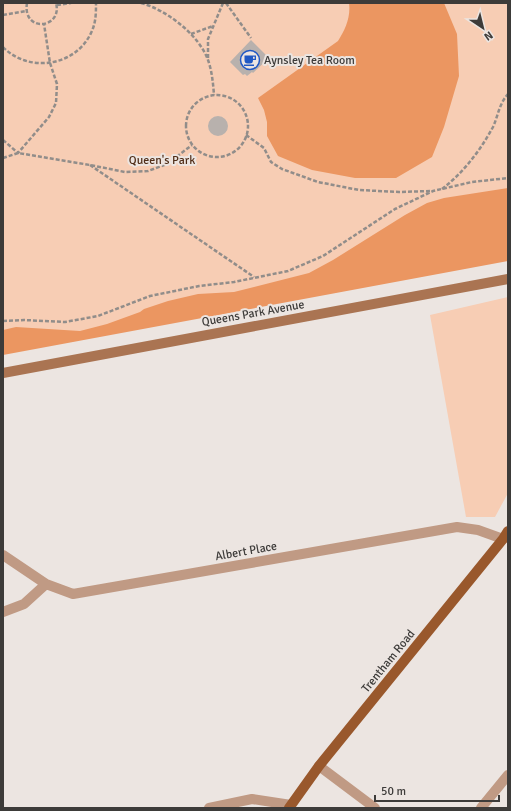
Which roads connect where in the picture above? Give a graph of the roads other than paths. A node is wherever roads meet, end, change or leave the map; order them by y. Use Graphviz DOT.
graph roads {
  1 [pos="508,280"];
  2 [pos="3,373"];
  3 [pos="505,535"];
  4 [pos="3,555"];
  5 [pos="46,584"];
  6 [pos="3,612"];
  7 [pos="319,766"];
  8 [pos="508,775"];
  9 [pos="290,807"];
  10 [pos="209,808"];
  11 [pos="375,808"];
  12 [pos="481,808"];
  1 -- 2 [label="street, Queens Park Avenue"];
  3 -- 5 [label="street, Albert Place"];
  3 -- 7 [label="main road, Trentham Road"];
  4 -- 5 [label="street, Albert Place"];
  5 -- 6 [label="street"];
  7 -- 9 [label="main road, Trentham Road"];
  7 -- 11 [label="street"];
  8 -- 12 [label="street"];
  9 -- 10 [label="street"];
}
